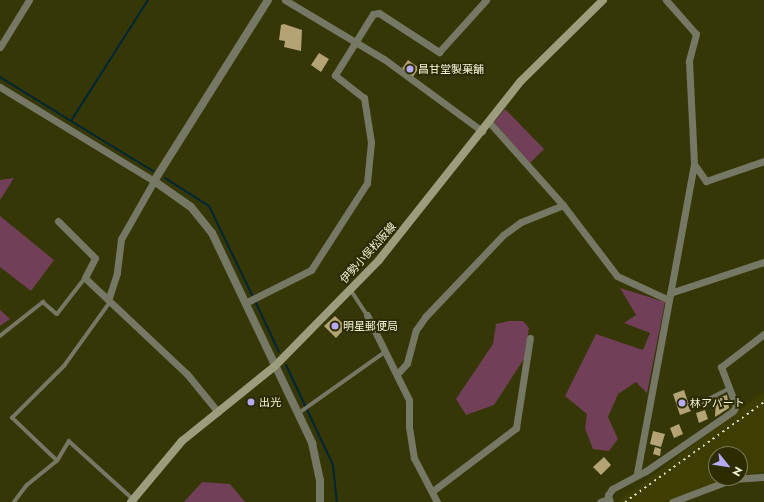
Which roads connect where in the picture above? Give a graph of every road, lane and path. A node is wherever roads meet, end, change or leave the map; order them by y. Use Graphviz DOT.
graph roads {
  1 [pos="29,0"];
  2 [pos="268,0"];
  3 [pos="285,0"];
  4 [pos="486,0"];
  5 [pos="603,0"];
  6 [pos="666,0"];
  7 [pos="354,44"];
  8 [pos="0,47"];
  9 [pos="0,87"];
  10 [pos="489,122"];
  11 [pos="482,131"];
  12 [pos="764,161"];
  13 [pos="694,164"];
  14 [pos="154,181"];
  15 [pos="563,205"];
  16 [pos="58,221"];
  17 [pos="764,262"];
  18 [pos="85,278"];
  19 [pos="350,289"];
  20 [pos="670,297"];
  21 [pos="109,301"];
  22 [pos="247,302"];
  23 [pos="367,315"];
  24 [pos="764,334"];
  25 [pos="0,336"];
  26 [pos="530,338"];
  27 [pos="386,351"];
  28 [pos="275,366"];
  29 [pos="398,372"];
  30 [pos="729,389"];
  31 [pos="695,406"];
  32 [pos="301,411"];
  33 [pos="218,412"];
  34 [pos="57,461"];
  35 [pos="637,473"];
  36 [pos="764,477"];
  37 [pos="434,490"];
  38 [pos="609,500"];
  39 [pos="132,501"];
  40 [pos="14,502"];
  41 [pos="320,502"];
  42 [pos="437,502"];
  43 [pos="600,502"];
  44 [pos="672,502"];
  1 -- 8 [label="street"];
  2 -- 14 [label="street"];
  3 -- 7 [label="street"];
  4 -- 7 [label="street"];
  5 -- 10 [label="main road, 伊勢小俣松阪線"];
  6 -- 13 [label="street"];
  7 -- 11 [label="street"];
  7 -- 22 [label="street"];
  9 -- 14 [label="street"];
  10 -- 11 [label="main road, 伊勢小俣松阪線"];
  10 -- 15 [label="street"];
  11 -- 19 [label="main road, 伊勢小俣松阪線"];
  12 -- 13 [label="street"];
  13 -- 20 [label="street"];
  14 -- 21 [label="street"];
  14 -- 22 [label="street"];
  15 -- 20 [label="street"];
  15 -- 29 [label="street"];
  16 -- 18 [label="street"];
  17 -- 20 [label="street"];
  18 -- 21 [label="street"];
  18 -- 25 [label="lane"];
  19 -- 23 [label="lane"];
  19 -- 28 [label="main road, 伊勢小俣松阪線"];
  20 -- 35 [label="street"];
  21 -- 33 [label="street"];
  21 -- 34 [label="lane"];
  22 -- 28 [label="street"];
  23 -- 27 [label="street"];
  24 -- 30 [label="street"];
  26 -- 37 [label="street"];
  27 -- 29 [label="street"];
  27 -- 32 [label="lane"];
  28 -- 32 [label="street"];
  28 -- 33 [label="main road, 伊勢小俣松阪線"];
  29 -- 37 [label="street"];
  30 -- 31 [label="lane"];
  30 -- 35 [label="street"];
  32 -- 41 [label="street"];
  33 -- 39 [label="main road, 伊勢小俣松阪線"];
  34 -- 39 [label="lane"];
  34 -- 40 [label="lane"];
  35 -- 38 [label="street"];
  36 -- 44 [label="street"];
  37 -- 42 [label="street"];
  38 -- 43 [label="street"];
}
